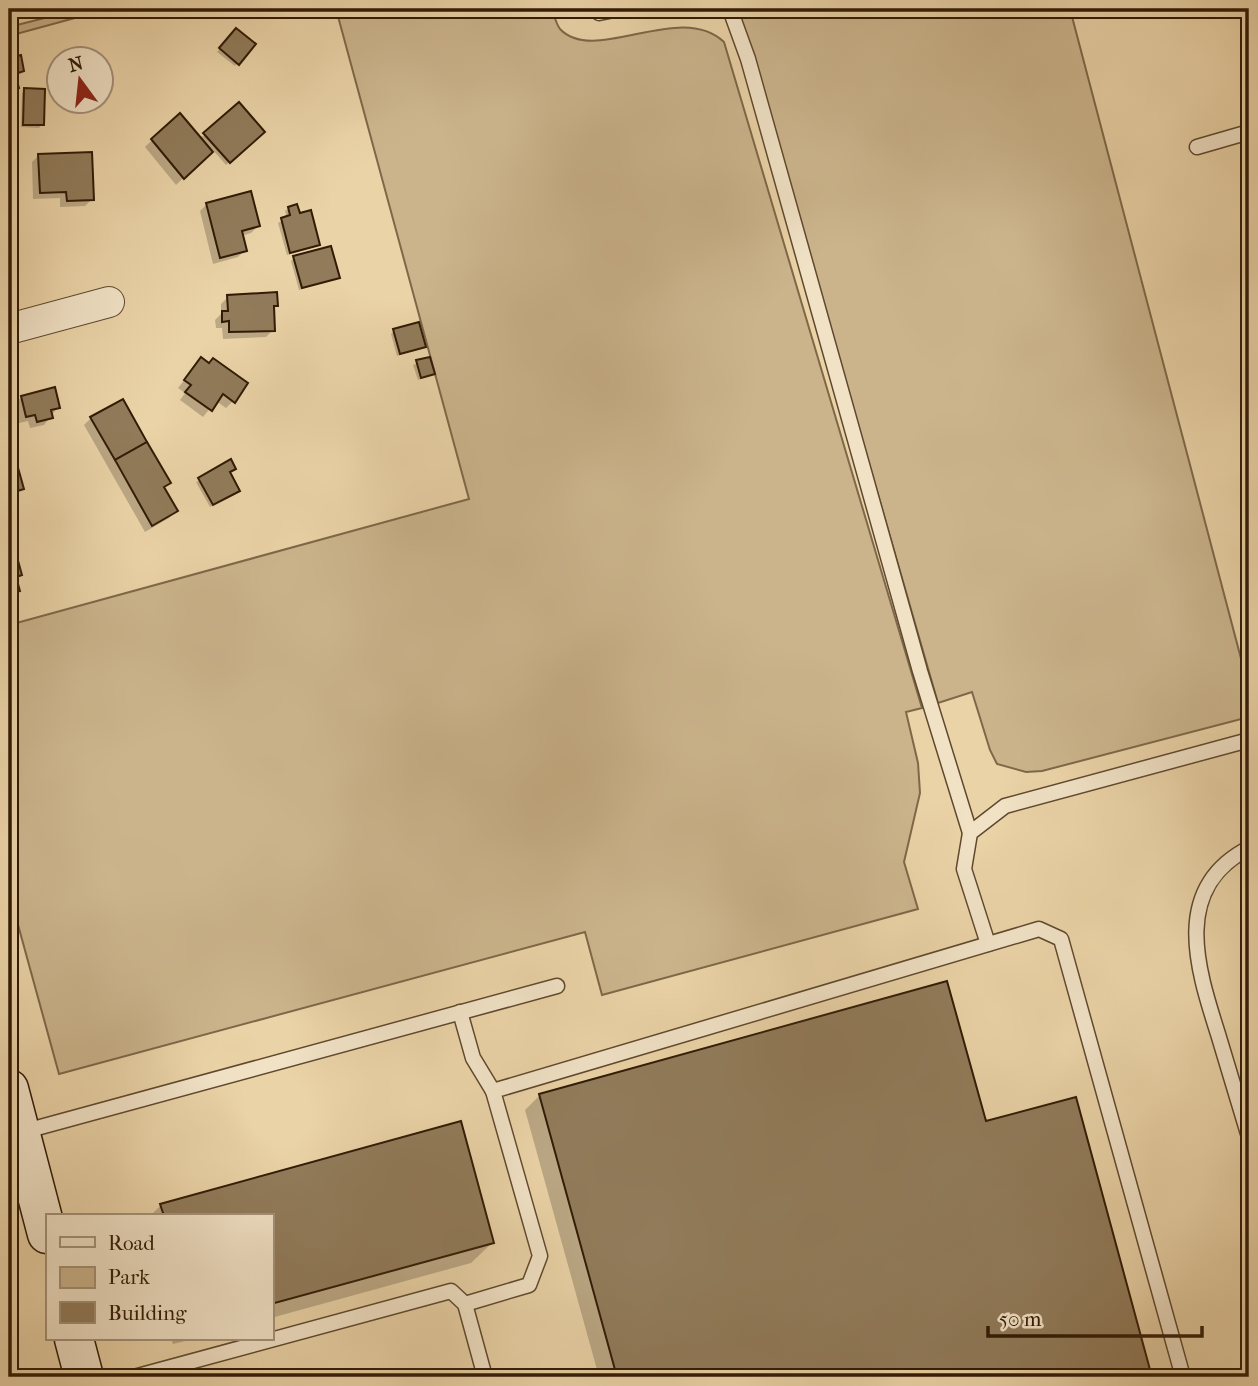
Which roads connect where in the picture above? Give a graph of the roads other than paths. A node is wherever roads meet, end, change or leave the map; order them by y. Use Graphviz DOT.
graph roads {
  1 [pos="619,9"];
  2 [pos="726,9"];
  3 [pos="599,13"];
  4 [pos="1249,132"];
  5 [pos="1197,146"];
  6 [pos="109,302"];
  7 [pos="9,329"];
  8 [pos="1249,740"];
  9 [pos="970,833"];
  10 [pos="1249,848"];
  11 [pos="988,944"];
  12 [pos="557,986"];
  13 [pos="460,1012"];
  14 [pos="9,1089"];
  15 [pos="493,1091"];
  16 [pos="20,1132"];
  17 [pos="1249,1137"];
  18 [pos="46,1230"];
  19 [pos="465,1304"];
  20 [pos="273,1339"];
  21 [pos="74,1340"];
  22 [pos="270,1340"];
  23 [pos="85,1377"];
  24 [pos="134,1377"];
  25 [pos="485,1377"];
  26 [pos="1183,1377"];
  1 -- 3 [label="lane"];
  2 -- 9 [label="lane"];
  4 -- 5 [label="lane"];
  6 -- 7 [label="street"];
  8 -- 9 [label="lane"];
  9 -- 11 [label="lane"];
  10 -- 17 [label="lane"];
  11 -- 15 [label="lane"];
  11 -- 26 [label="lane"];
  12 -- 13 [label="lane"];
  13 -- 15 [label="lane"];
  13 -- 16 [label="lane"];
  14 -- 16 [label="main road"];
  15 -- 19 [label="lane"];
  16 -- 18 [label="main road"];
  19 -- 20 [label="lane"];
  19 -- 25 [label="lane"];
  21 -- 23 [label="main road"];
  22 -- 24 [label="lane"];
}
